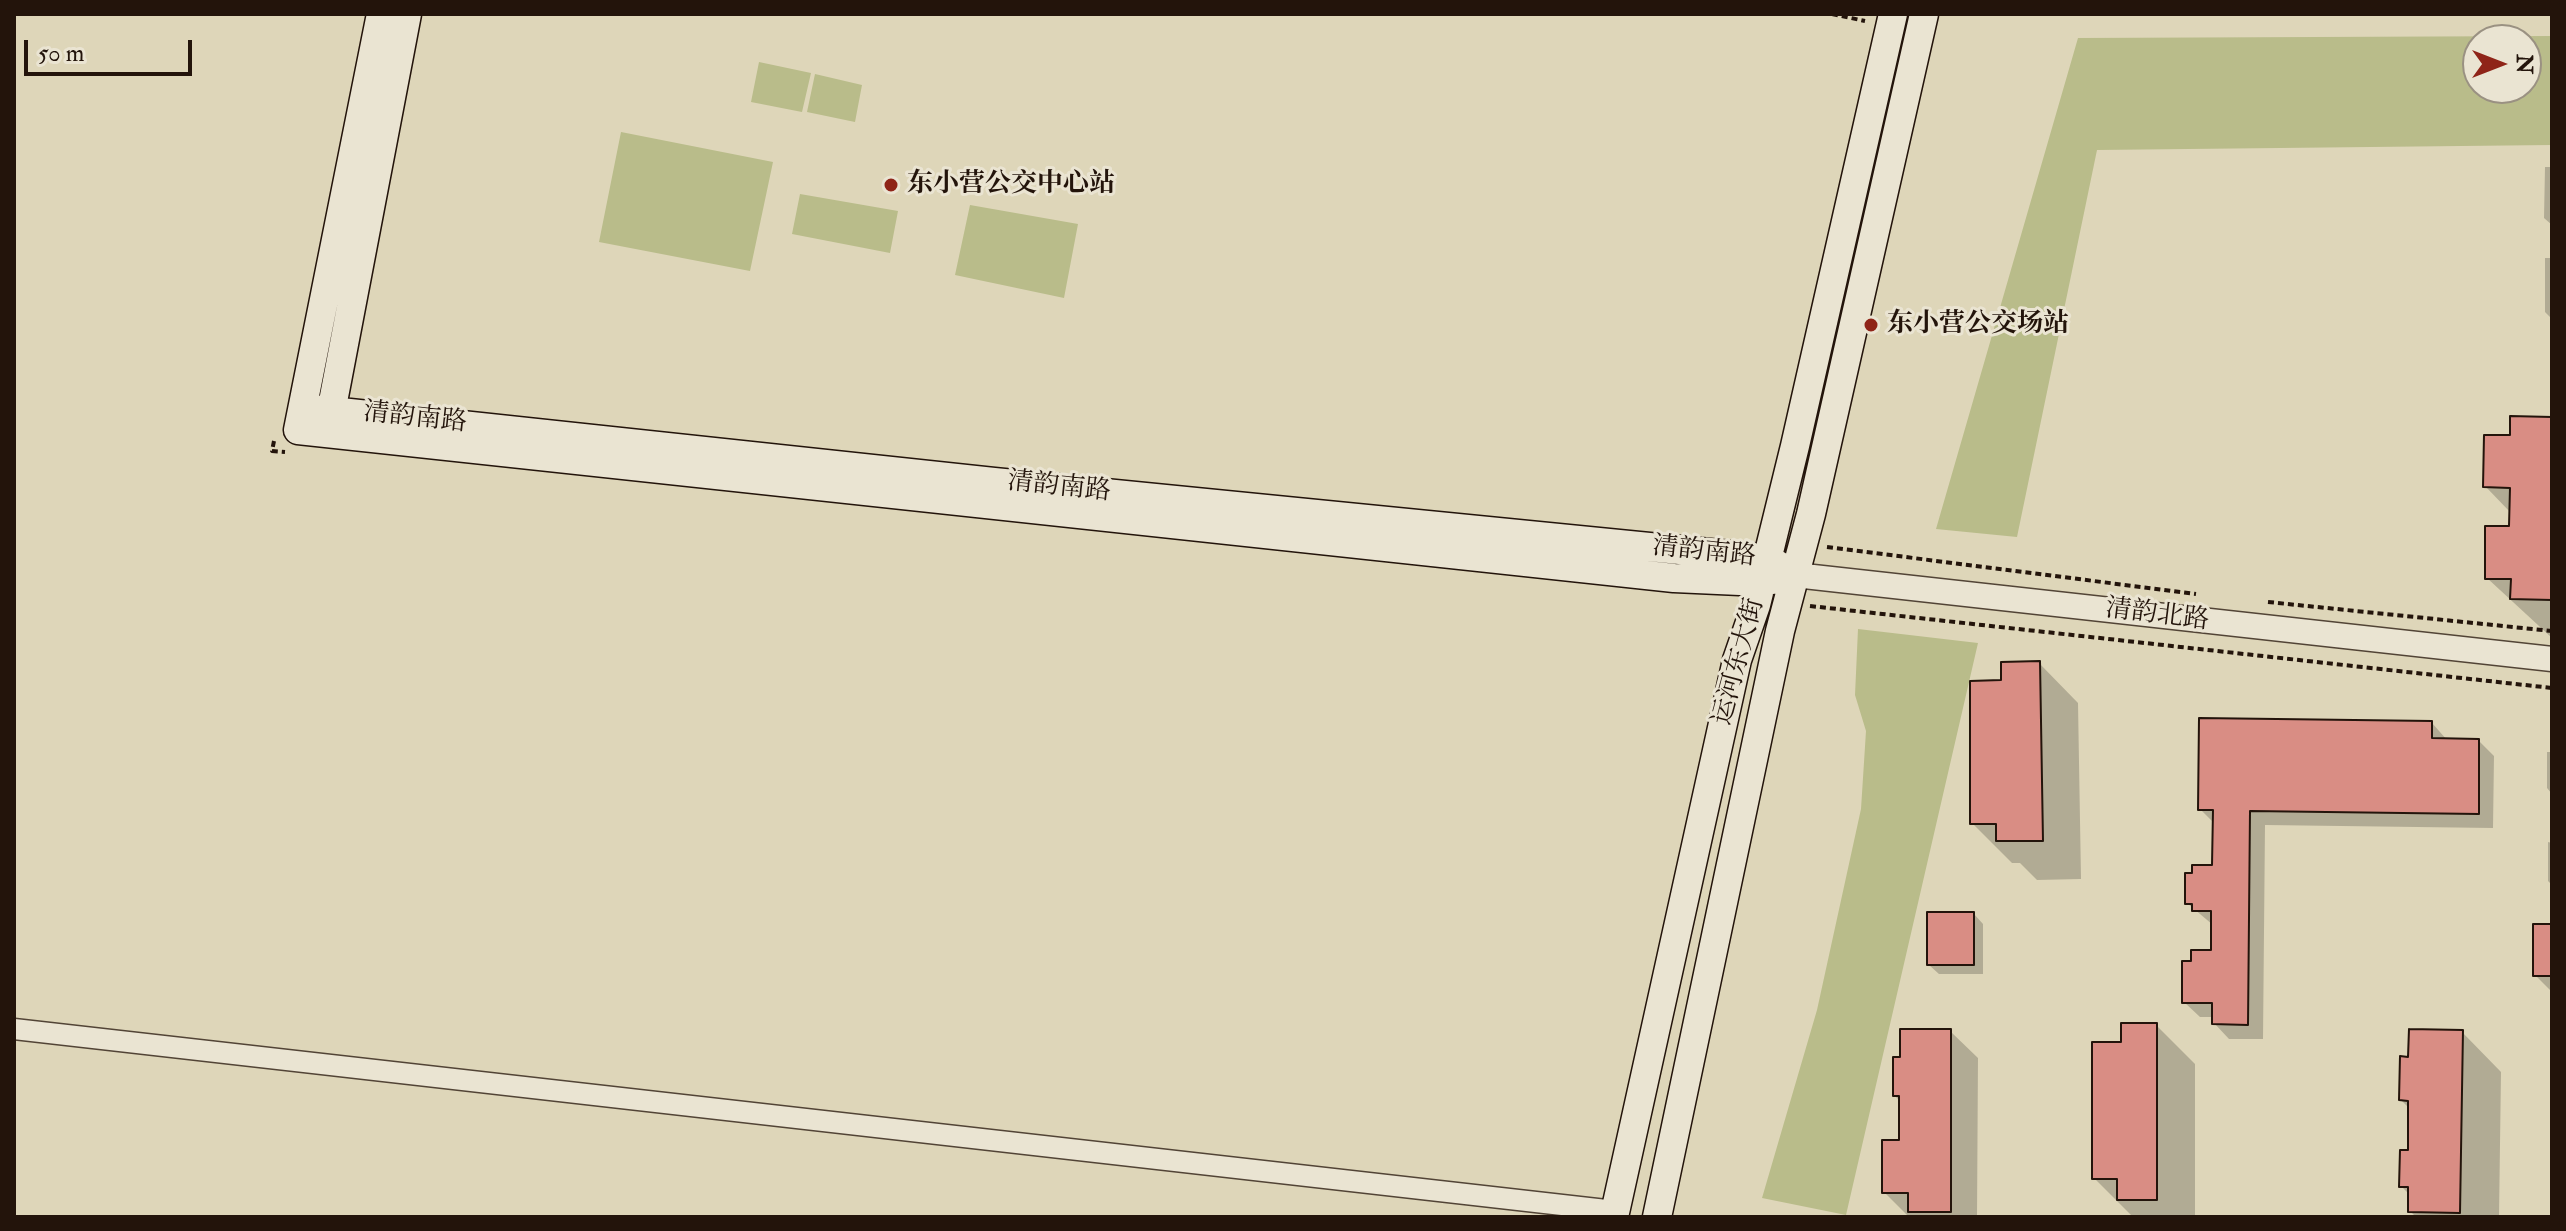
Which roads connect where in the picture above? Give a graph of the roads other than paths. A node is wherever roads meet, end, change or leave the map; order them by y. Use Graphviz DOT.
graph roads {
  1 [pos="381,14"];
  2 [pos="407,14"];
  3 [pos="1893,14"];
  4 [pos="1924,14"];
  5 [pos="329,422"];
  6 [pos="1765,570"];
  7 [pos="1795,575"];
  8 [pos="2552,659"];
  9 [pos="14,1029"];
  10 [pos="1614,1214"];
  11 [pos="1657,1217"];
  1 -- 5 [label="main road, 清韵南路"];
  2 -- 5 [label="main road, 清韵南路"];
  3 -- 6 [label="main road, 运河东大街"];
  4 -- 7 [label="main road, 运河东大街"];
  5 -- 6 [label="main road, 清韵南路"];
  6 -- 7 [label="main road, 清韵南路"];
  6 -- 10 [label="main road, 运河东大街"];
  7 -- 8 [label="street, 清韵北路"];
  7 -- 11 [label="main road, 运河东大街"];
  9 -- 10 [label="street"];
}
